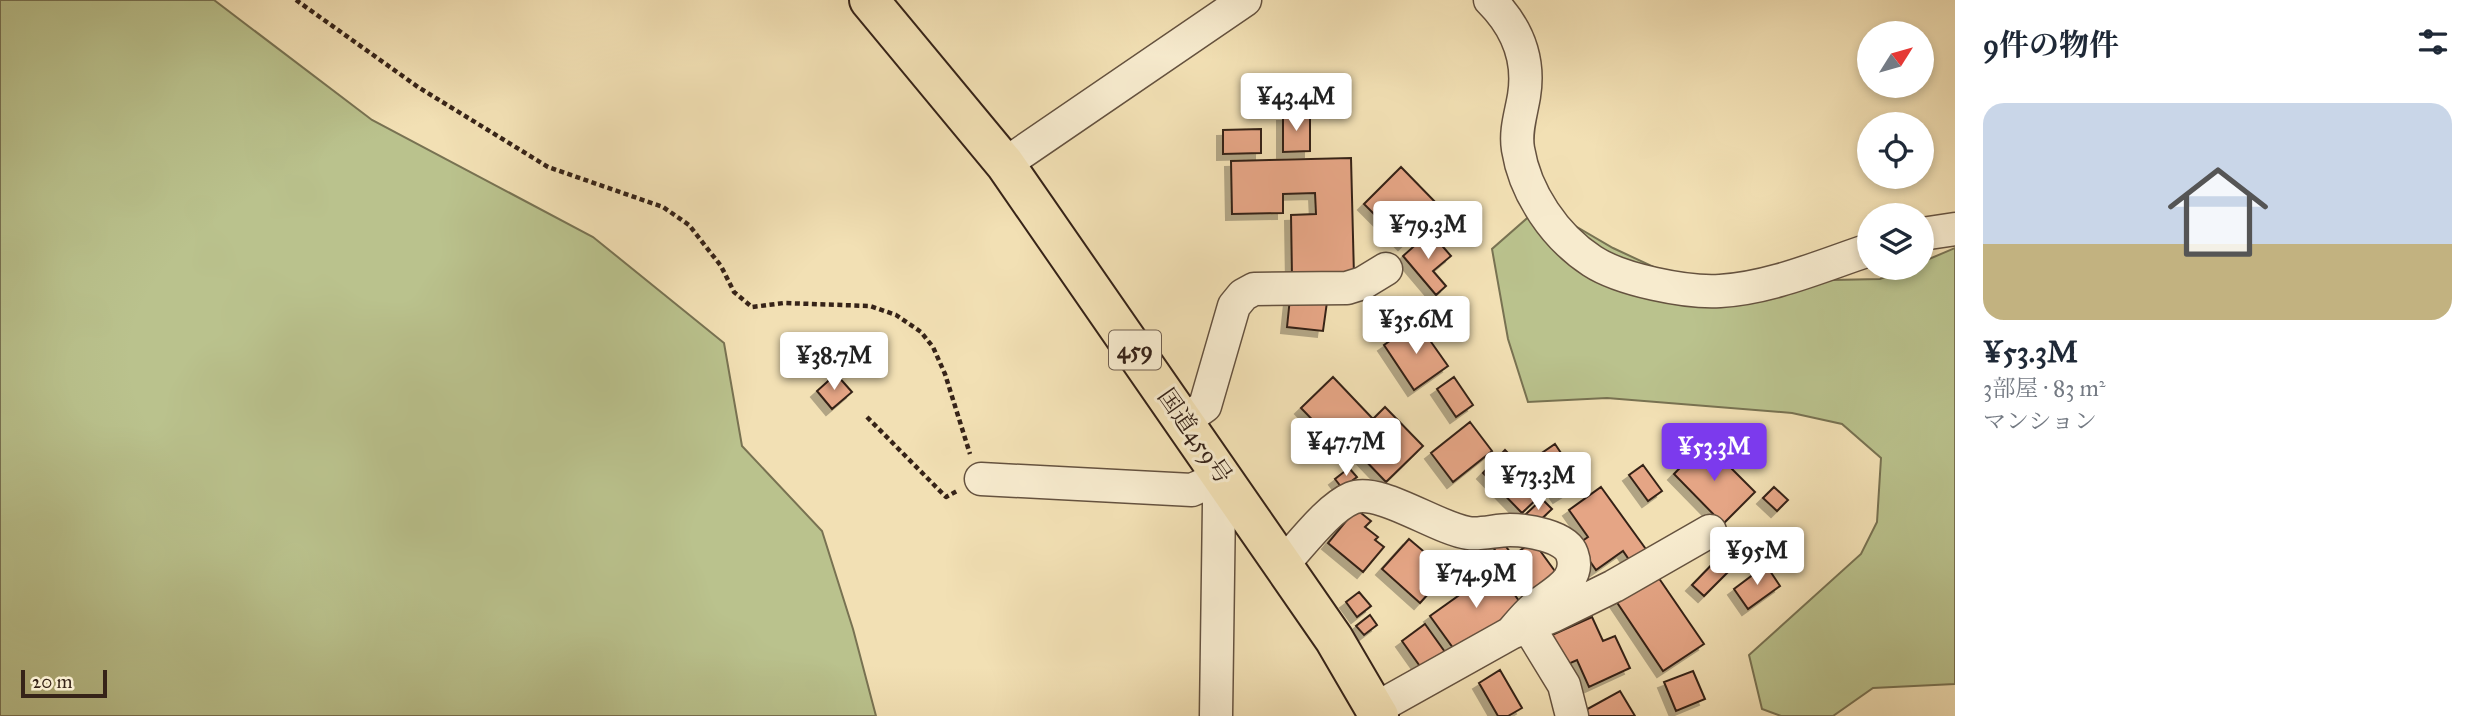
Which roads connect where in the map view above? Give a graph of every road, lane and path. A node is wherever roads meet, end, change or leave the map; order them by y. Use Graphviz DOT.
graph roads {
  1 [pos="296,0"];
  2 [pos="869,0"];
  3 [pos="1245,0"];
  4 [pos="1490,0"];
  5 [pos="1005,164"];
  6 [pos="1955,229"];
  7 [pos="1934,232"];
  8 [pos="1857,254"];
  9 [pos="1386,269"];
  10 [pos="867,417"];
  11 [pos="1184,421"];
  12 [pos="1222,476"];
  13 [pos="981,479"];
  14 [pos="1710,531"];
  15 [pos="1283,564"];
  16 [pos="1520,629"];
  17 [pos="1377,713"];
  18 [pos="1216,716"];
  19 [pos="1572,716"];
  1 -- 13 [label="path"];
  2 -- 5 [label="highway, 国道459号 / 459"];
  3 -- 5 [label="street"];
  4 -- 8 [label="street"];
  5 -- 11 [label="highway, 国道459号 / 459"];
  6 -- 7 [label="street"];
  9 -- 11 [label="street"];
  10 -- 13 [label="path"];
  11 -- 12 [label="highway, 国道459号 / 459"];
  12 -- 13 [label="street"];
  12 -- 15 [label="highway, 国道459号 / 459"];
  12 -- 18 [label="street"];
  14 -- 16 [label="street"];
  15 -- 16 [label="street"];
  15 -- 17 [label="highway, 国道459号 / 459"];
  16 -- 17 [label="street"];
  16 -- 19 [label="street"];
}
